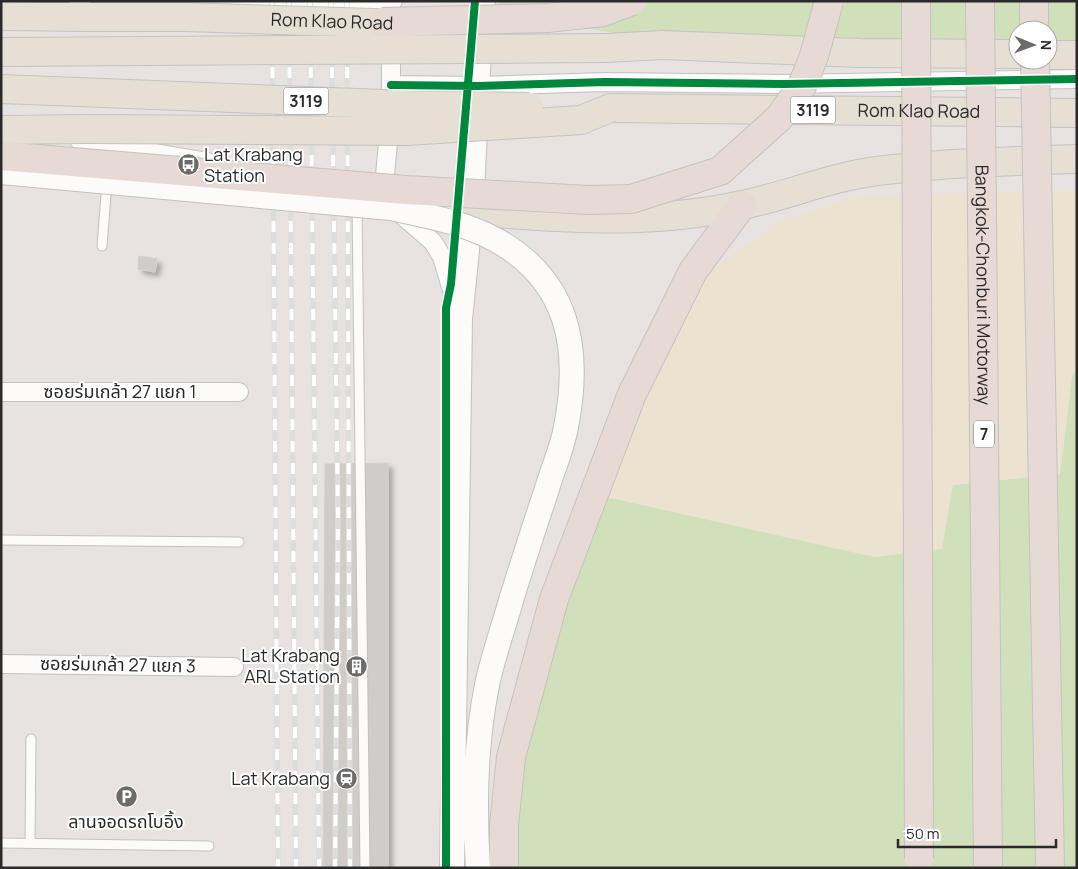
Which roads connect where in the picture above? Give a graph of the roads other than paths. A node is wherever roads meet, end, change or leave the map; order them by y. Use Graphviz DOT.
graph roads {
  1 [pos="78,1"];
  2 [pos="483,1"];
  3 [pos="632,1"];
  4 [pos="829,1"];
  5 [pos="916,1"];
  6 [pos="980,1"];
  7 [pos="1034,1"];
  8 [pos="388,8"];
  9 [pos="1,16"];
  10 [pos="1034,20"];
  11 [pos="663,45"];
  12 [pos="1,52"];
  13 [pos="1008,54"];
  14 [pos="1058,55"];
  15 [pos="1077,55"];
  16 [pos="1035,70"];
  17 [pos="1077,79"];
  18 [pos="391,85"];
  19 [pos="478,86"];
  20 [pos="1,88"];
  21 [pos="610,108"];
  22 [pos="1077,112"];
  23 [pos="1,131"];
  24 [pos="110,144"];
  25 [pos="1,156"];
  26 [pos="1077,159"];
  27 [pos="1,172"];
  28 [pos="357,193"];
  29 [pos="383,198"];
  30 [pos="742,205"];
  31 [pos="471,210"];
  32 [pos="357,215"];
  33 [pos="102,246"];
  34 [pos="460,320"];
  35 [pos="1,392"];
  36 [pos="239,392"];
  37 [pos="1,540"];
  38 [pos="239,542"];
  39 [pos="1,664"];
  40 [pos="234,667"];
  41 [pos="31,739"];
  42 [pos="1,843"];
  43 [pos="30,843"];
  44 [pos="209,846"];
  45 [pos="920,863"];
  46 [pos="365,868"];
  47 [pos="452,868"];
  48 [pos="478,868"];
  49 [pos="504,868"];
  50 [pos="988,868"];
  51 [pos="1050,868"];
  1 -- 8 [label="street"];
  2 -- 19 [label="main road"];
  3 -- 8 [label="highway, bridge"];
  4 -- 25 [label="highway, bridge"];
  5 -- 45 [label="highway, bridge"];
  6 -- 50 [label="highway, Bangkok-Chonburi Motorway / 7, bridge"];
  7 -- 10 [label="highway"];
  8 -- 9 [label="main road, Rom Klao Road, bridge"];
  8 -- 11 [label="main road, Rom Klao Road, bridge"];
  8 -- 18 [label="street"];
  11 -- 12 [label="main road, Rom Klao Road, bridge"];
  11 -- 13 [label="main road, Rom Klao Road"];
  14 -- 15 [label="main road"];
  16 -- 51 [label="highway, bridge"];
  17 -- 19 [label="street"];
  18 -- 19 [label="street"];
  18 -- 29 [label="street"];
  19 -- 31 [label="main road"];
  20 -- 21 [label="main road, Rom Klao Road / 3119, bridge"];
  21 -- 22 [label="main road, Rom Klao Road / 3119, bridge"];
  21 -- 23 [label="main road, Rom Klao Road, bridge"];
  23 -- 24 [label="street"];
  24 -- 28 [label="street"];
  24 -- 33 [label="lane"];
  26 -- 30 [label="main road"];
  27 -- 48 [label="main road, bridge"];
  28 -- 29 [label="street"];
  28 -- 32 [label="lane"];
  29 -- 31 [label="street"];
  29 -- 32 [label="street"];
  29 -- 34 [label="street"];
  30 -- 31 [label="main road"];
  30 -- 49 [label="highway"];
  31 -- 34 [label="main road"];
  32 -- 46 [label="lane"];
  34 -- 47 [label="main road"];
  35 -- 36 [label="street, ซอยร่มเกล้า 27 แยก 1"];
  37 -- 38 [label="lane"];
  39 -- 40 [label="street, ซอยร่มเกล้า 27 แยก 3"];
  41 -- 43 [label="lane"];
  42 -- 43 [label="lane"];
  43 -- 44 [label="lane"];
}
